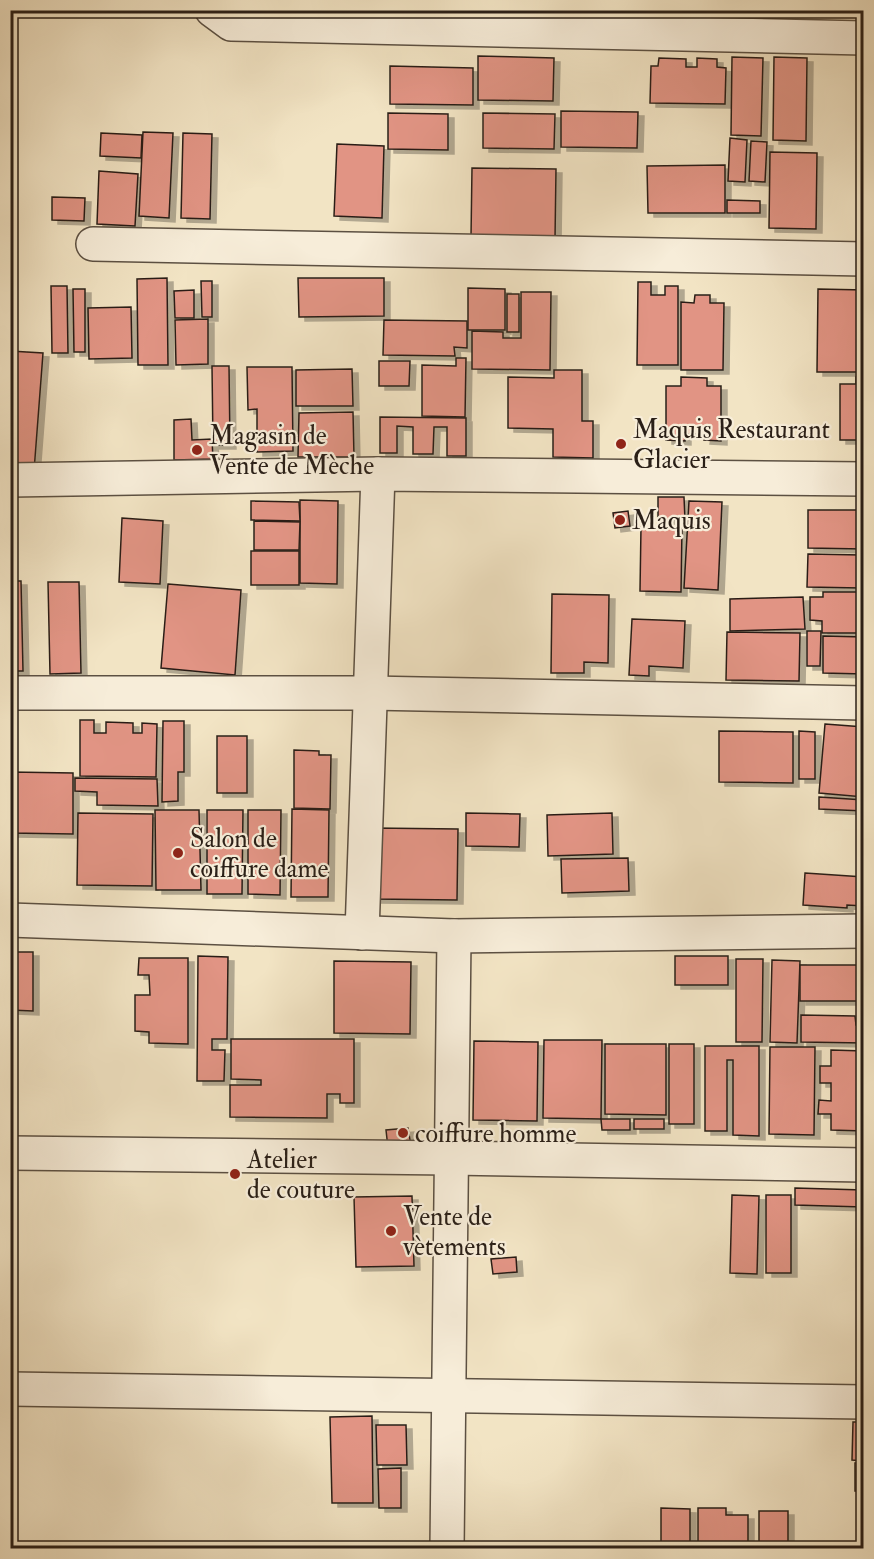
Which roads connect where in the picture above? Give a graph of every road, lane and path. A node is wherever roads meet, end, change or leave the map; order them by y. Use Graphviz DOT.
graph roads {
  1 [pos="212,10"];
  2 [pos="864,38"];
  3 [pos="93,244"];
  4 [pos="864,259"];
  5 [pos="378,474"];
  6 [pos="864,479"];
  7 [pos="10,480"];
  8 [pos="10,693"];
  9 [pos="370,693"];
  10 [pos="864,703"];
  11 [pos="10,920"];
  12 [pos="864,931"];
  13 [pos="362,933"];
  14 [pos="454,936"];
  15 [pos="10,1153"];
  16 [pos="452,1158"];
  17 [pos="864,1165"];
  18 [pos="10,1389"];
  19 [pos="448,1395"];
  20 [pos="864,1402"];
  21 [pos="447,1548"];
  1 -- 2 [label="street"];
  3 -- 4 [label="street"];
  5 -- 6 [label="street"];
  5 -- 7 [label="street"];
  5 -- 9 [label="street"];
  8 -- 9 [label="street"];
  9 -- 10 [label="street"];
  9 -- 13 [label="street"];
  11 -- 13 [label="street"];
  12 -- 14 [label="street"];
  13 -- 14 [label="street"];
  14 -- 16 [label="street"];
  15 -- 16 [label="street"];
  16 -- 17 [label="street"];
  16 -- 19 [label="street"];
  18 -- 19 [label="street"];
  19 -- 20 [label="street"];
  19 -- 21 [label="street"];
}
